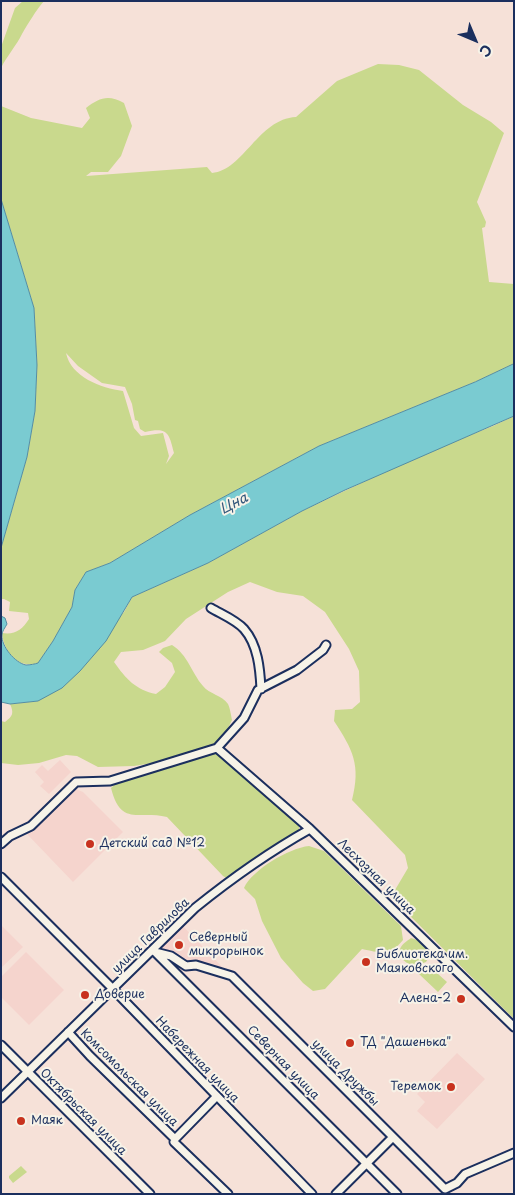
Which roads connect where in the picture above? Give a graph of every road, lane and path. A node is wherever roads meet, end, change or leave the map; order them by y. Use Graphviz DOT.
graph roads {
  1 [pos="211,608"];
  2 [pos="326,645"];
  3 [pos="261,688"];
  4 [pos="217,748"];
  5 [pos="310,829"];
  6 [pos="1,844"];
  7 [pos="1,877"];
  8 [pos="153,951"];
  9 [pos="112,989"];
  10 [pos="514,1027"];
  11 [pos="68,1032"];
  12 [pos="1,1045"];
  13 [pos="28,1072"];
  14 [pos="217,1096"];
  15 [pos="1,1098"];
  16 [pos="393,1138"];
  17 [pos="174,1141"];
  18 [pos="514,1153"];
  19 [pos="368,1163"];
  20 [pos="150,1194"];
  21 [pos="228,1194"];
  22 [pos="312,1194"];
  23 [pos="336,1194"];
  24 [pos="397,1194"];
  1 -- 3 [label="street"];
  2 -- 3 [label="street"];
  3 -- 4 [label="street"];
  4 -- 5 [label="street, Лесхозная улица"];
  4 -- 6 [label="street"];
  5 -- 8 [label="street, улица Гаврилова"];
  5 -- 10 [label="street, Лесхозная улица"];
  7 -- 9 [label="street, Набережная улица"];
  8 -- 9 [label="street, улица Гаврилова"];
  8 -- 16 [label="street, улица Дружбы"];
  8 -- 19 [label="street, Северная улица"];
  9 -- 11 [label="street, улица Гаврилова"];
  9 -- 14 [label="street, Набережная улица"];
  11 -- 13 [label="street, улица Гаврилова"];
  11 -- 17 [label="street, Комсомольская улица"];
  12 -- 13 [label="street, Октябрьская улица"];
  13 -- 15 [label="street, улица Гаврилова"];
  13 -- 20 [label="street, Октябрьская улица"];
  14 -- 17 [label="street"];
  14 -- 22 [label="street, Набережная улица"];
  16 -- 18 [label="street, улица Дружбы"];
  16 -- 19 [label="street"];
  17 -- 21 [label="street, Комсомольская улица"];
  19 -- 23 [label="street"];
  19 -- 24 [label="street, Северная улица"];
}
